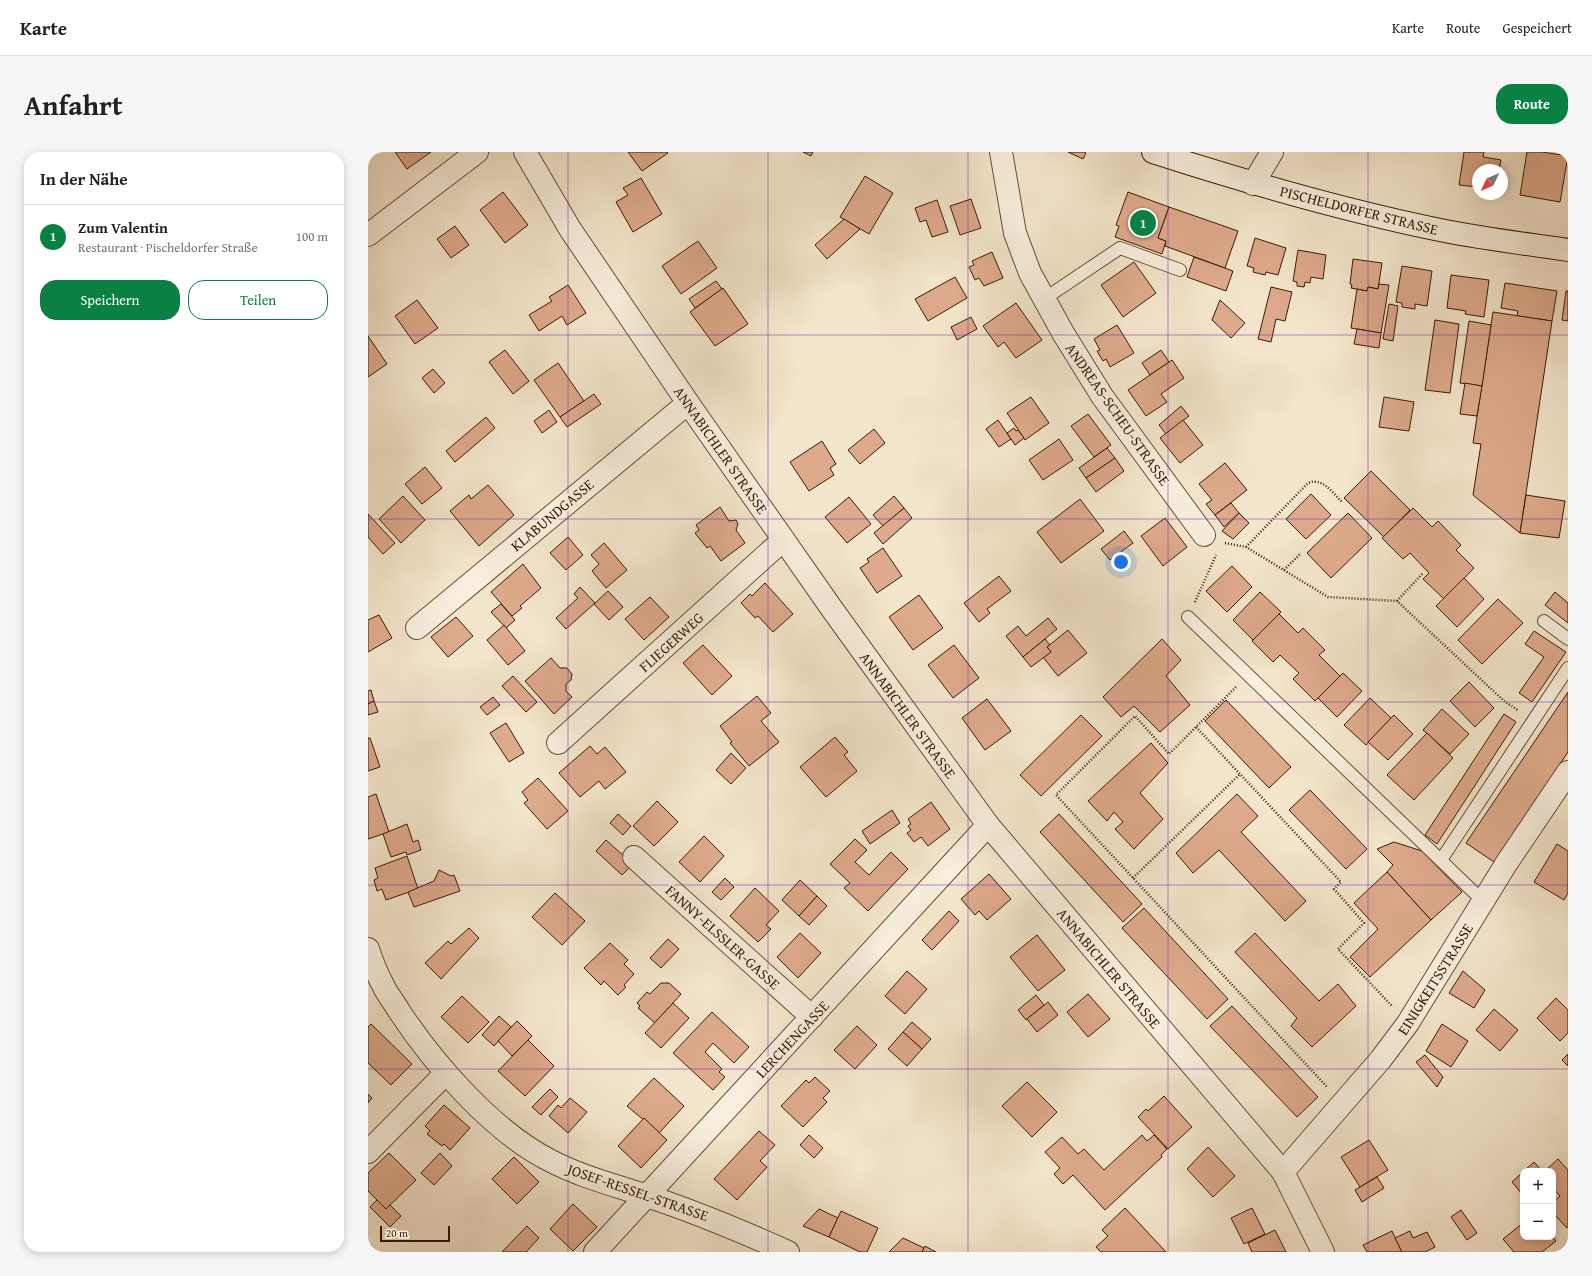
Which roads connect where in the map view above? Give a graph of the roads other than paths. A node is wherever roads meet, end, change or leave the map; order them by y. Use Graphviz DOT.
graph roads {
  1 [pos="477,152"];
  2 [pos="525,152"];
  3 [pos="1001,152"];
  4 [pos="1153,152"];
  5 [pos="1272,152"];
  6 [pos="1253,184"];
  7 [pos="368,235"];
  8 [pos="1568,250"];
  9 [pos="1180,270"];
  10 [pos="1044,299"];
  11 [pos="688,403"];
  12 [pos="784,540"];
  13 [pos="1215,543"];
  14 [pos="1188,617"];
  15 [pos="1544,621"];
  16 [pos="417,628"];
  17 [pos="1568,639"];
  18 [pos="1568,668"];
  19 [pos="558,743"];
  20 [pos="1568,772"];
  21 [pos="988,825"];
  22 [pos="634,857"];
  23 [pos="1441,860"];
  24 [pos="1483,901"];
  25 [pos="368,950"];
  26 [pos="812,1017"];
  27 [pos="445,1074"];
  28 [pos="368,1152"];
  29 [pos="1284,1172"];
  30 [pos="647,1195"];
  31 [pos="595,1252"];
  32 [pos="788,1252"];
  33 [pos="1323,1252"];
  1 -- 7 [label="street"];
  2 -- 11 [label="street, ANNABICHLER STRASSE"];
  3 -- 10 [label="street, ANDREAS-SCHEU-STRASSE"];
  4 -- 6 [label="street, PISCHELDORFER STRASSE"];
  5 -- 6 [label="street"];
  6 -- 8 [label="street, PISCHELDORFER STRASSE"];
  9 -- 10 [label="lane"];
  10 -- 13 [label="street, ANDREAS-SCHEU-STRASSE"];
  11 -- 12 [label="street, ANNABICHLER STRASSE"];
  11 -- 16 [label="street, KLABUNDGASSE"];
  12 -- 19 [label="street, FLIEGERWEG"];
  12 -- 21 [label="street, ANNABICHLER STRASSE"];
  14 -- 23 [label="lane"];
  15 -- 17 [label="lane"];
  18 -- 23 [label="lane"];
  20 -- 24 [label="street, EINIGKEITSSTRASSE"];
  21 -- 26 [label="street, LERCHENGASSE"];
  21 -- 29 [label="street, ANNABICHLER STRASSE"];
  22 -- 26 [label="street, FANNY-ELSSLER-GASSE"];
  23 -- 24 [label="lane"];
  24 -- 29 [label="street, EINIGKEITSSTRASSE"];
  25 -- 27 [label="street, JOSEF-RESSEL-STRASSE"];
  26 -- 30 [label="street, LERCHENGASSE"];
  27 -- 28 [label="street"];
  27 -- 30 [label="street, JOSEF-RESSEL-STRASSE"];
  29 -- 33 [label="street, ANNABICHLER STRASSE"];
  30 -- 31 [label="street, LERCHENGASSE"];
  30 -- 32 [label="street, JOSEF-RESSEL-STRASSE"];
}
